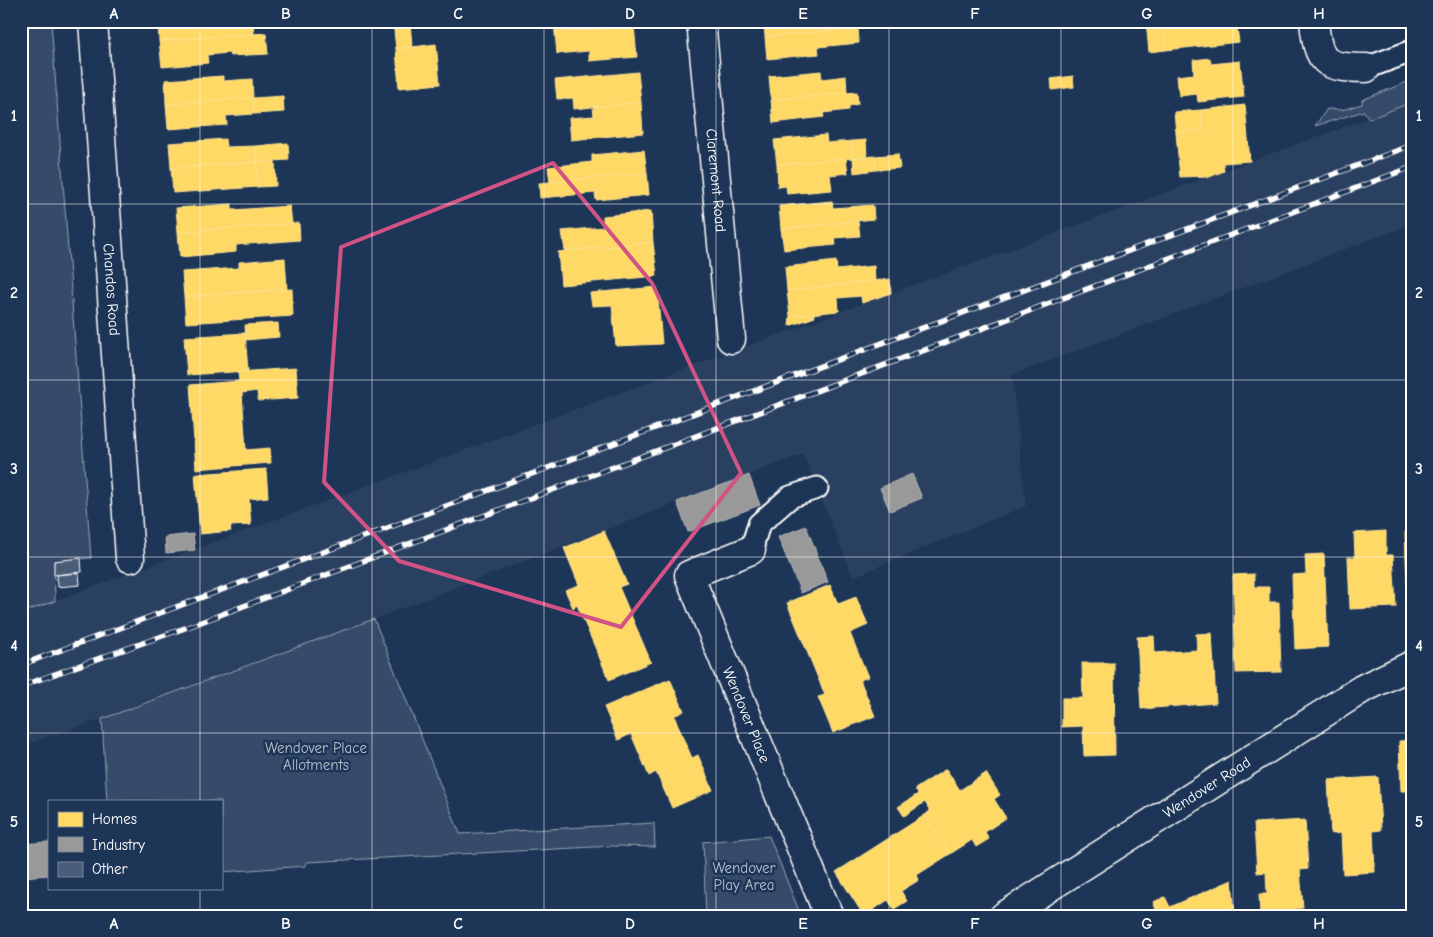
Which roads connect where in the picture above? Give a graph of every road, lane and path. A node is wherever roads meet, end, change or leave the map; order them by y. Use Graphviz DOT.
graph roads {
  1 [pos="93,21"];
  2 [pos="701,21"];
  3 [pos="1314,21"];
  4 [pos="1412,51"];
  5 [pos="1366,68"];
  6 [pos="731,339"];
  7 [pos="817,488"];
  8 [pos="751,550"];
  9 [pos="130,558"];
  10 [pos="1412,664"];
  11 [pos="829,916"];
  12 [pos="1004,916"];
  1 -- 9 [label="street, Chandos Road"];
  2 -- 6 [label="street, Claremont Road"];
  3 -- 5 [label="street"];
  4 -- 5 [label="lane"];
  7 -- 8 [label="lane"];
  8 -- 11 [label="street, Wendover Place"];
  10 -- 12 [label="street, Wendover Road"];
}
